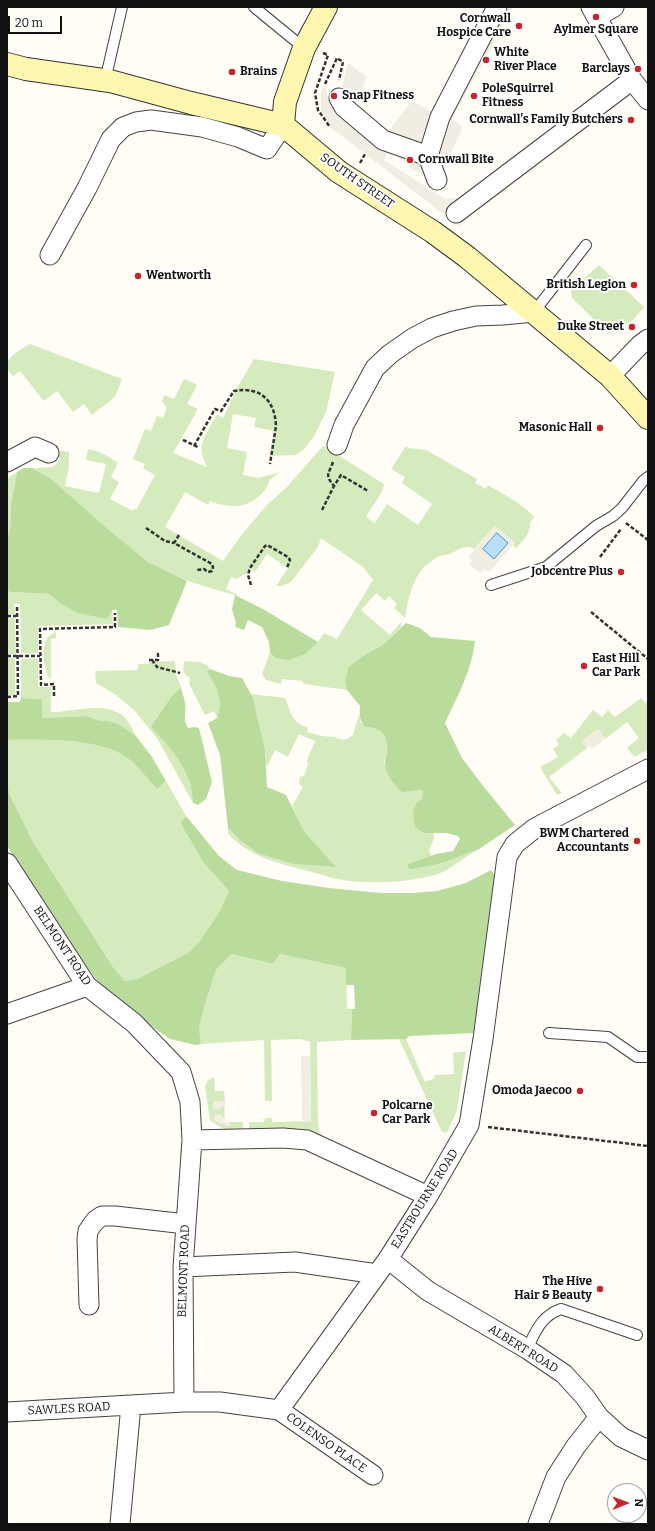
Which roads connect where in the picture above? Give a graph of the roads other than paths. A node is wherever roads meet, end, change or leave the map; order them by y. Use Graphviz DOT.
graph roads {
  1 [pos="122,7"];
  2 [pos="254,7"];
  3 [pos="326,7"];
  4 [pos="497,7"];
  5 [pos="614,7"];
  6 [pos="594,12"];
  7 [pos="304,48"];
  8 [pos="7,64"];
  9 [pos="105,80"];
  10 [pos="632,80"];
  11 [pos="332,92"];
  12 [pos="648,100"];
  13 [pos="283,125"];
  14 [pos="456,213"];
  15 [pos="586,246"];
  16 [pos="50,255"];
  17 [pos="534,312"];
  18 [pos="648,339"];
  19 [pos="610,376"];
  20 [pos="648,418"];
  21 [pos="39,444"];
  22 [pos="336,452"];
  23 [pos="7,462"];
  24 [pos="648,477"];
  25 [pos="491,585"];
  26 [pos="648,769"];
  27 [pos="7,863"];
  28 [pos="87,986"];
  29 [pos="7,1014"];
  30 [pos="549,1034"];
  31 [pos="648,1057"];
  32 [pos="192,1140"];
  33 [pos="428,1196"];
  34 [pos="186,1224"];
  35 [pos="388,1259"];
  36 [pos="183,1267"];
  37 [pos="377,1274"];
  38 [pos="88,1305"];
  39 [pos="638,1335"];
  40 [pos="526,1349"];
  41 [pos="184,1402"];
  42 [pos="131,1405"];
  43 [pos="279,1410"];
  44 [pos="7,1412"];
  45 [pos="599,1417"];
  46 [pos="648,1450"];
  47 [pos="373,1475"];
  48 [pos="120,1524"];
  49 [pos="538,1524"];
  1 -- 9 [label="lane"];
  2 -- 7 [label="lane"];
  3 -- 7 [label="street"];
  4 -- 11 [label="street"];
  5 -- 6 [label="street"];
  6 -- 10 [label="street"];
  7 -- 13 [label="street"];
  8 -- 9 [label="street, SOUTH STREET"];
  9 -- 13 [label="street, SOUTH STREET"];
  10 -- 12 [label="street"];
  10 -- 14 [label="street"];
  13 -- 16 [label="street"];
  13 -- 17 [label="street, SOUTH STREET"];
  15 -- 17 [label="lane"];
  17 -- 19 [label="street, SOUTH STREET"];
  17 -- 22 [label="street"];
  18 -- 19 [label="street"];
  19 -- 20 [label="street, SOUTH STREET"];
  21 -- 23 [label="street"];
  24 -- 25 [label="lane"];
  26 -- 33 [label="street, EASTBOURNE ROAD"];
  27 -- 28 [label="street, BELMONT ROAD"];
  28 -- 29 [label="street"];
  28 -- 32 [label="street, BELMONT ROAD"];
  30 -- 31 [label="lane"];
  32 -- 33 [label="street"];
  32 -- 34 [label="street, BELMONT ROAD"];
  33 -- 35 [label="street, EASTBOURNE ROAD"];
  34 -- 36 [label="street, BELMONT ROAD"];
  34 -- 38 [label="street"];
  35 -- 37 [label="street, EASTBOURNE ROAD"];
  35 -- 40 [label="street, ALBERT ROAD"];
  36 -- 37 [label="street"];
  36 -- 41 [label="street, BELMONT ROAD"];
  37 -- 43 [label="street, EASTBOURNE ROAD"];
  39 -- 40 [label="lane"];
  40 -- 45 [label="street, ALBERT ROAD"];
  41 -- 42 [label="street"];
  41 -- 43 [label="street"];
  42 -- 44 [label="street, SAWLES ROAD"];
  42 -- 48 [label="street"];
  43 -- 47 [label="street, COLENSO PLACE"];
  45 -- 46 [label="street, ALBERT ROAD"];
  45 -- 49 [label="street"];
}
